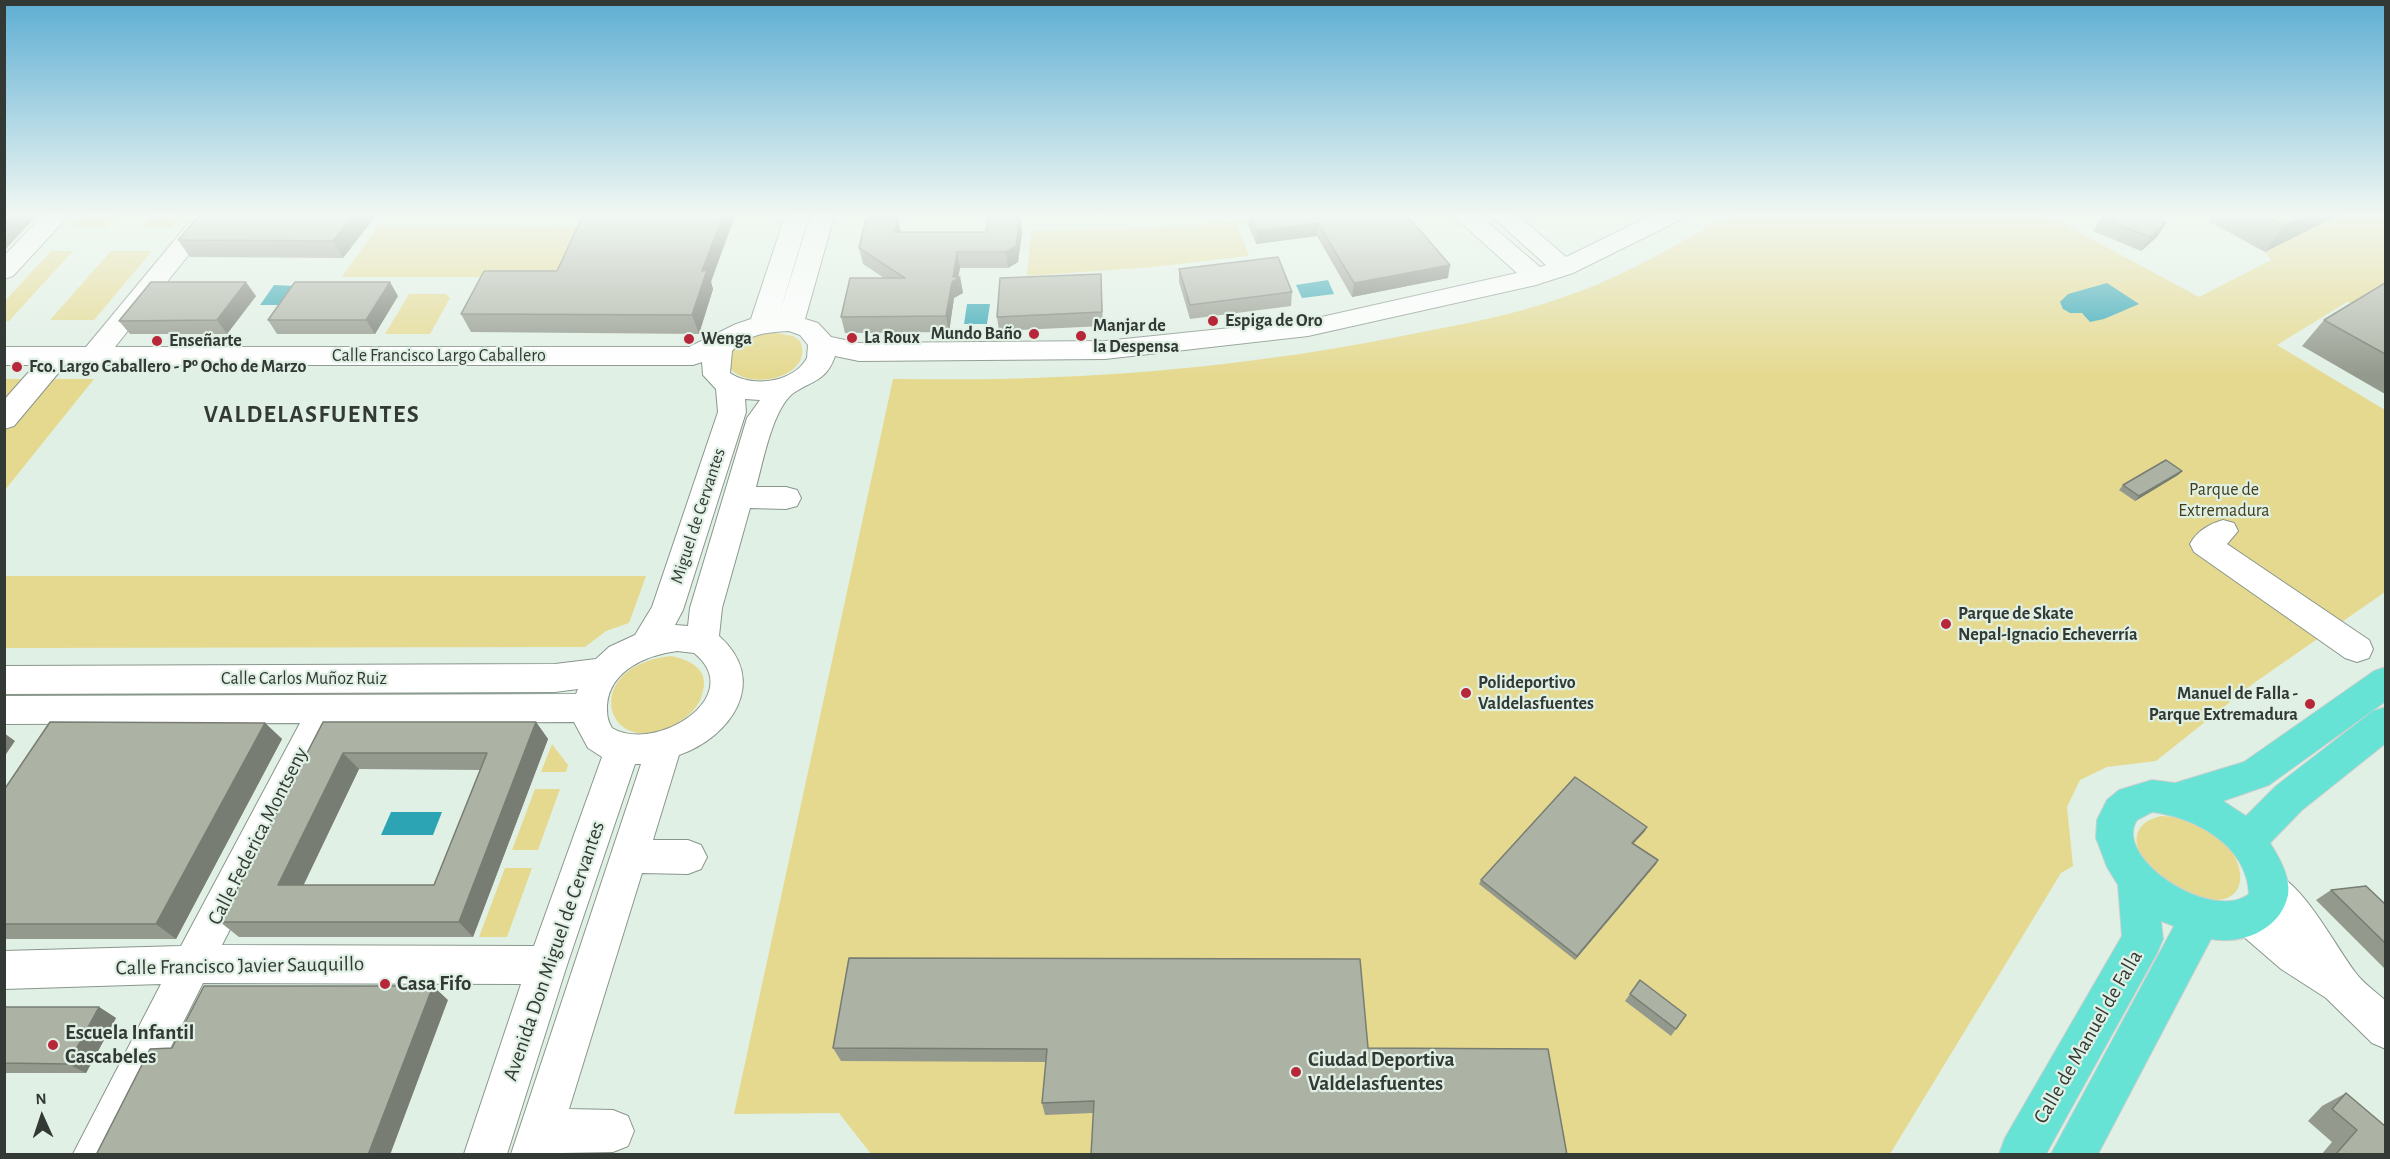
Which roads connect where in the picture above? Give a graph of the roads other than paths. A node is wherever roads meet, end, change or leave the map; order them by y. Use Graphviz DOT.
graph roads {
  1 [pos="166,267"];
  2 [pos="781,267"];
  3 [pos="807,267"];
  4 [pos="1525,267"];
  5 [pos="1564,268"];
  6 [pos="1536,277"];
  7 [pos="791,323"];
  8 [pos="763,324"];
  9 [pos="728,339"];
  10 [pos="4,356"];
  11 [pos="58,356"];
  12 [pos="93,356"];
  13 [pos="693,356"];
  14 [pos="818,357"];
  15 [pos="722,378"];
  16 [pos="784,387"];
  17 [pos="4,419"];
  18 [pos="738,497"];
  19 [pos="786,498"];
  20 [pos="2223,531"];
  21 [pos="702,641"];
  22 [pos="648,642"];
  23 [pos="2357,649"];
  24 [pos="603,672"];
  25 [pos="4,680"];
  26 [pos="2385,681"];
  27 [pos="588,708"];
  28 [pos="4,710"];
  29 [pos="63,710"];
  30 [pos="324,710"];
  31 [pos="2385,722"];
  32 [pos="44,739"];
  33 [pos="664,747"];
  34 [pos="623,748"];
  35 [pos="2177,799"];
  36 [pos="2247,841"];
  37 [pos="627,856"];
  38 [pos="688,857"];
  39 [pos="2137,880"];
  40 [pos="2260,903"];
  41 [pos="2202,917"];
  42 [pos="192,964"];
  43 [pos="547,965"];
  44 [pos="4,970"];
  45 [pos="2370,1013"];
  46 [pos="613,1131"];
  47 [pos="537,1142"];
  48 [pos="94,1155"];
  49 [pos="486,1155"];
  50 [pos="2021,1155"];
  51 [pos="2074,1155"];
  1 -- 12 [label="street"];
  2 -- 8 [label="street"];
  3 -- 7 [label="street"];
  4 -- 6 [label="street"];
  5 -- 6 [label="street"];
  6 -- 14 [label="street"];
  7 -- 8 [label="street"];
  7 -- 14 [label="street"];
  8 -- 9 [label="street"];
  9 -- 13 [label="street, Calle Francisco Largo Caballero"];
  9 -- 15 [label="street"];
  10 -- 11 [label="street, Calle Francisco Largo Caballero"];
  11 -- 12 [label="street, Calle Francisco Largo Caballero"];
  11 -- 17 [label="street"];
  12 -- 13 [label="street, Calle Francisco Largo Caballero"];
  13 -- 15 [label="street"];
  14 -- 16 [label="street"];
  15 -- 16 [label="street"];
  15 -- 22 [label="street, Miguel de Cervantes"];
  16 -- 18 [label="street, Miguel de Cervantes"];
  18 -- 19 [label="street"];
  18 -- 21 [label="street, Miguel de Cervantes"];
  20 -- 23 [label="street"];
  21 -- 22 [label="street"];
  21 -- 33 [label="street"];
  22 -- 24 [label="street"];
  24 -- 25 [label="street, Calle Carlos Muñoz Ruiz"];
  24 -- 27 [label="street"];
  26 -- 35 [label="main road"];
  27 -- 30 [label="street, Calle Carlos Muñoz Ruiz"];
  27 -- 34 [label="street"];
  28 -- 29 [label="street, Calle Carlos Muñoz Ruiz"];
  29 -- 30 [label="street, Calle Carlos Muñoz Ruiz"];
  29 -- 32 [label="street"];
  30 -- 42 [label="street, Calle Federica Montseny"];
  31 -- 36 [label="main road"];
  33 -- 34 [label="street"];
  33 -- 37 [label="street, Avenida Don Miguel de Cervantes"];
  34 -- 43 [label="street, Avenida Don Miguel de Cervantes"];
  35 -- 36 [label="main road"];
  35 -- 39 [label="main road"];
  36 -- 40 [label="main road"];
  37 -- 38 [label="street"];
  37 -- 47 [label="street, Avenida Don Miguel de Cervantes"];
  39 -- 41 [label="main road"];
  39 -- 50 [label="main road, Calle de Manuel de Falla"];
  40 -- 41 [label="main road"];
  40 -- 45 [label="street"];
  41 -- 51 [label="main road, Calle de Manuel de Falla"];
  42 -- 43 [label="street, Calle Francisco Javier Sauquillo"];
  42 -- 44 [label="street, Calle Francisco Javier Sauquillo"];
  42 -- 48 [label="street, Calle Federica Montseny"];
  43 -- 49 [label="street, Avenida Don Miguel de Cervantes"];
  46 -- 47 [label="street"];
}
